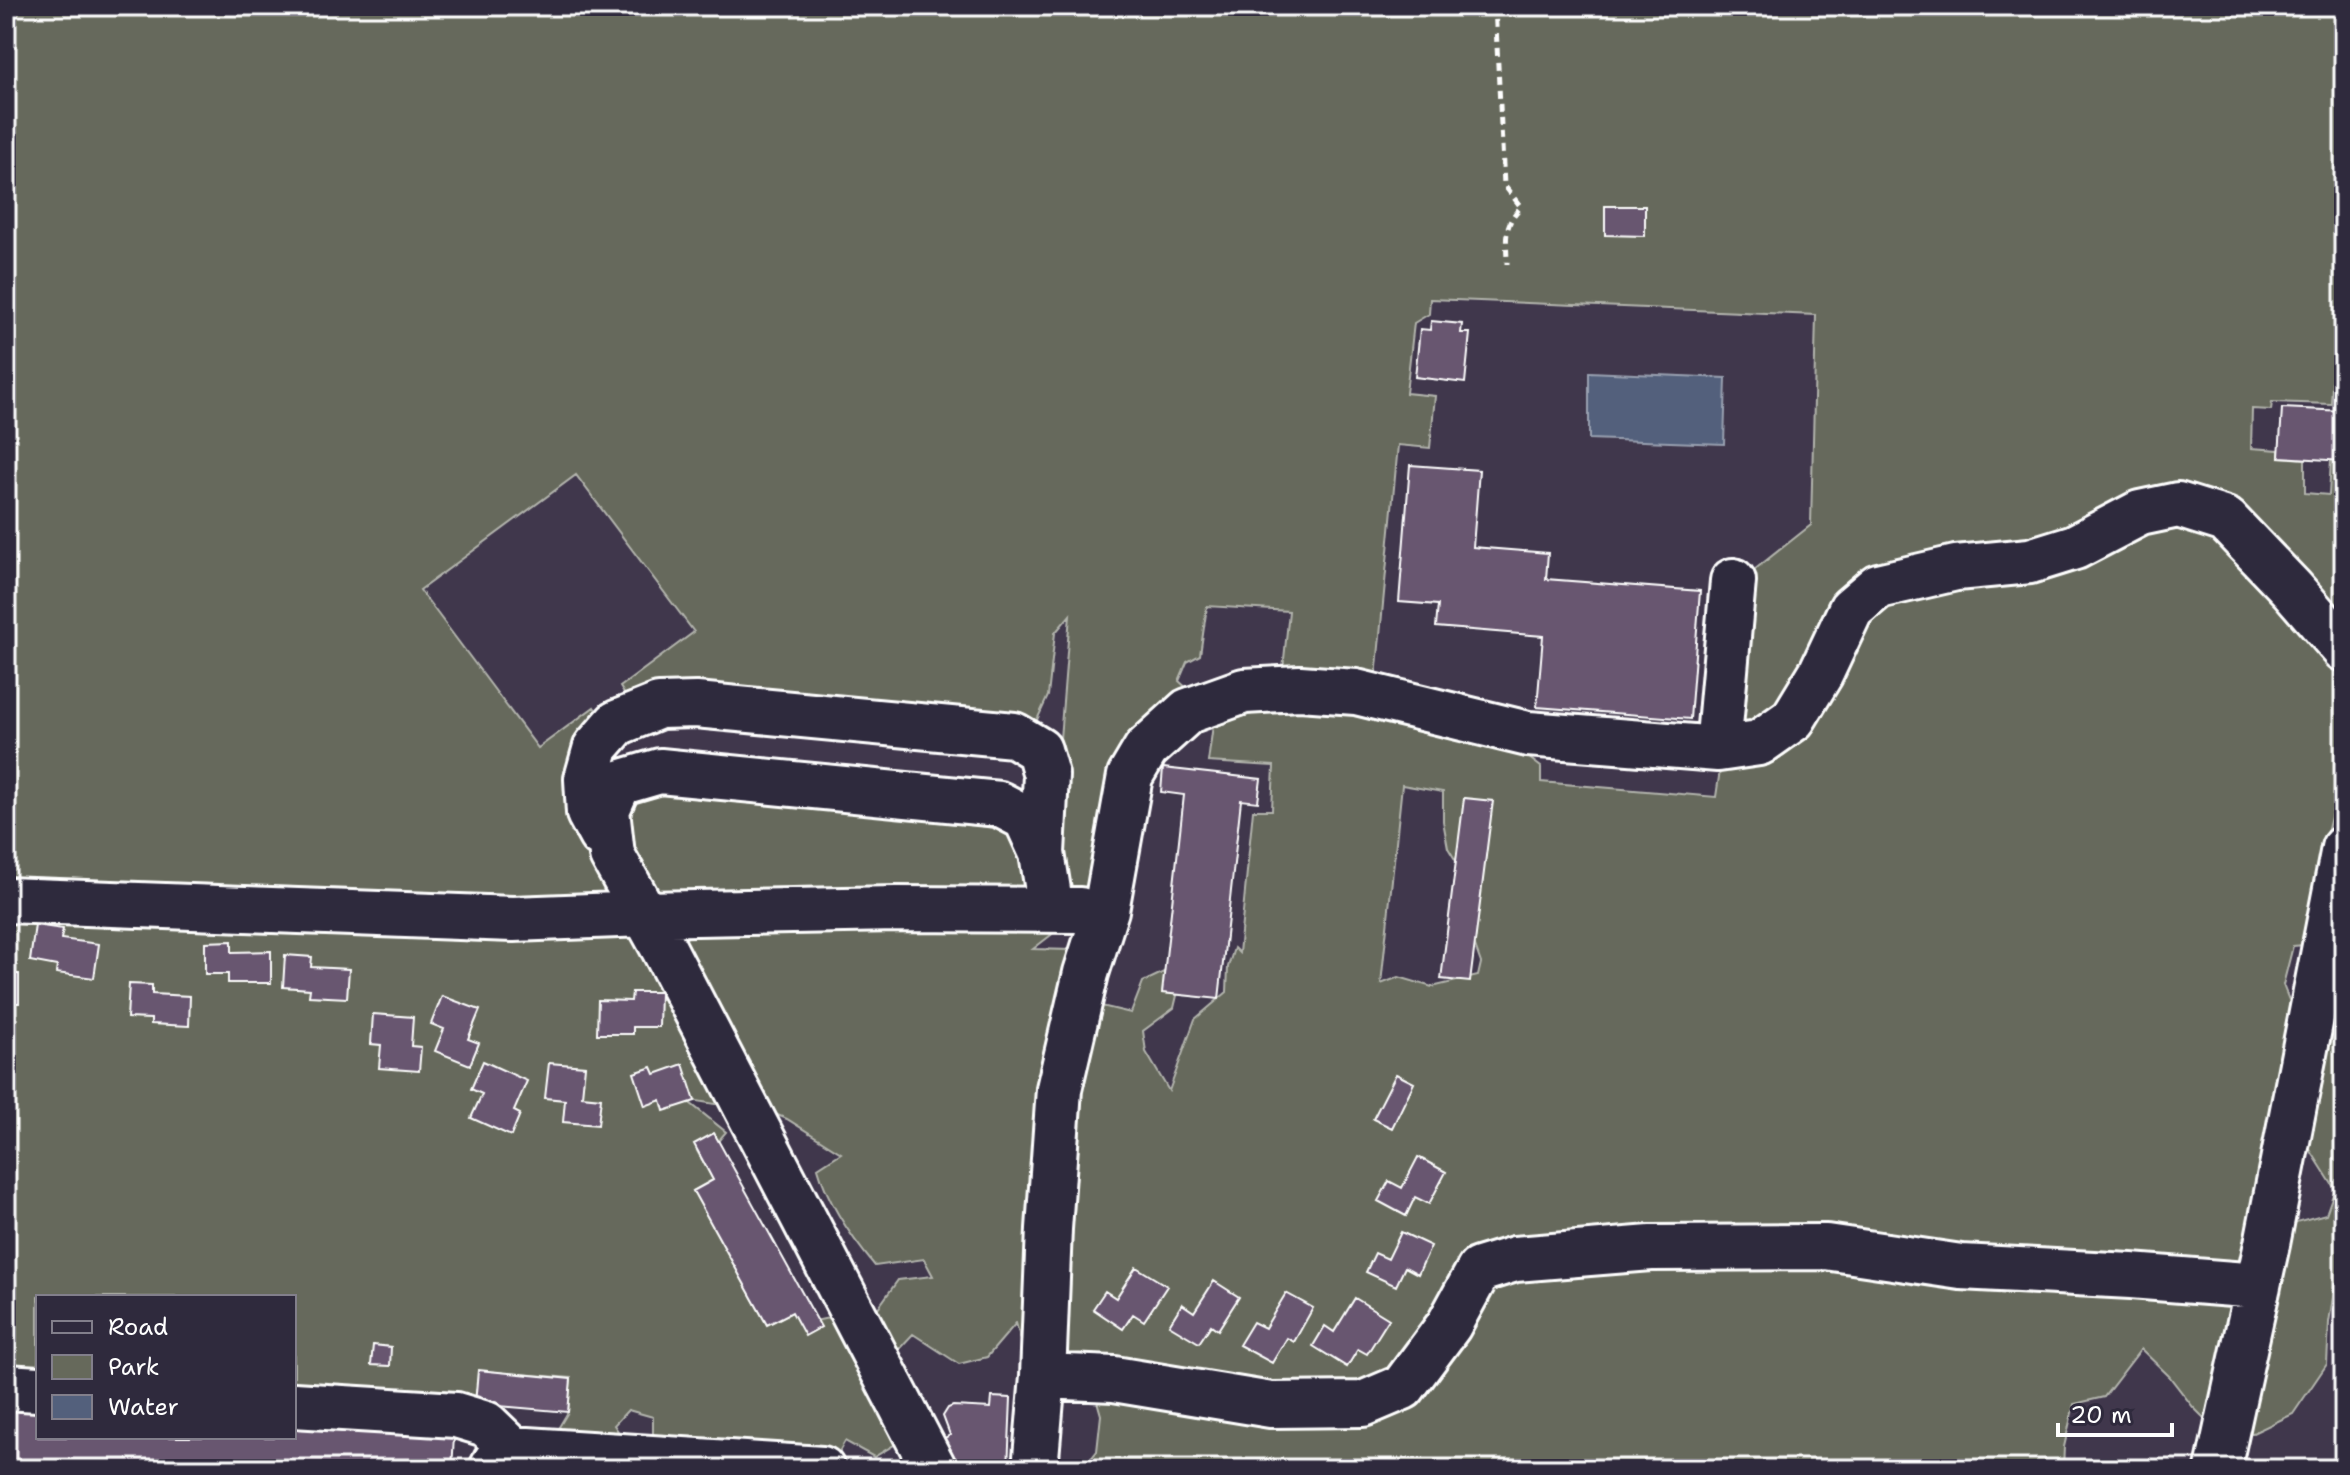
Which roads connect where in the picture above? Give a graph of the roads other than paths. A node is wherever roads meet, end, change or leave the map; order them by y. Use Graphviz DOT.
graph roads {
  1 [pos="1733,581"];
  2 [pos="2344,649"];
  3 [pos="1718,749"];
  4 [pos="2344,848"];
  5 [pos="1042,853"];
  6 [pos="612,855"];
  7 [pos="6,900"];
  8 [pos="1051,909"];
  9 [pos="1106,910"];
  10 [pos="645,914"];
  11 [pos="2332,953"];
  12 [pos="2258,1286"];
  13 [pos="1043,1376"];
  14 [pos="6,1387"];
  15 [pos="36,1389"];
  16 [pos="296,1405"];
  17 [pos="502,1459"];
  18 [pos="822,1469"];
  19 [pos="934,1469"];
  20 [pos="1035,1469"];
  21 [pos="2218,1469"];
  1 -- 3 [label="lane"];
  2 -- 3 [label="lane"];
  3 -- 9 [label="lane"];
  4 -- 11 [label="lane"];
  5 -- 6 [label="lane"];
  5 -- 6 [label="lane"];
  5 -- 8 [label="lane"];
  6 -- 10 [label="lane"];
  7 -- 10 [label="lane"];
  8 -- 9 [label="lane"];
  8 -- 10 [label="lane"];
  9 -- 13 [label="lane"];
  10 -- 19 [label="lane"];
  11 -- 12 [label="lane"];
  12 -- 13 [label="lane"];
  12 -- 21 [label="lane"];
  13 -- 20 [label="lane"];
  14 -- 15 [label="lane"];
  16 -- 17 [label="lane"];
  17 -- 18 [label="lane"];
}
